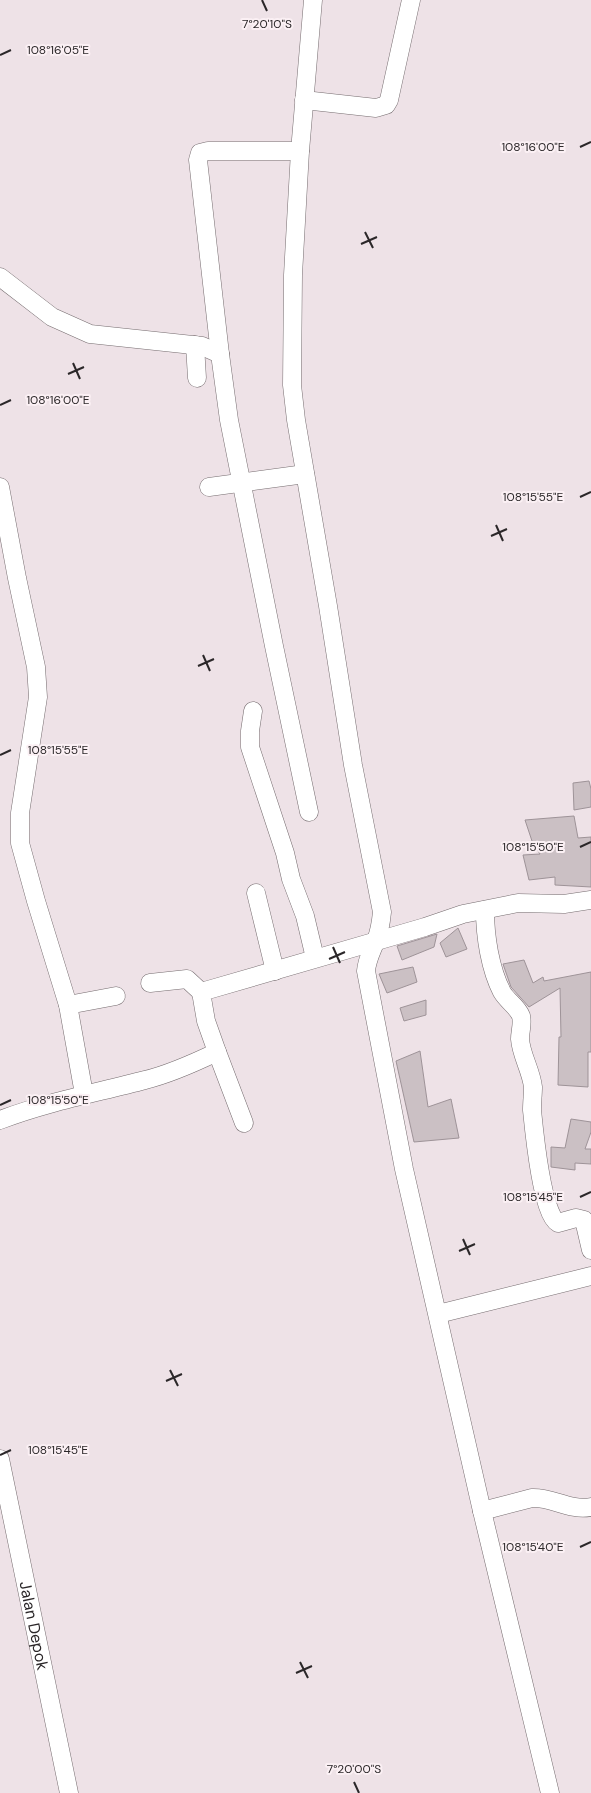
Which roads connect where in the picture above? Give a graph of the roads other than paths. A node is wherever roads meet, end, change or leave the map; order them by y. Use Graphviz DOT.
graph roads {
  1 [pos="313,0"];
  2 [pos="411,0"];
  3 [pos="304,100"];
  4 [pos="300,151"];
  5 [pos="0,277"];
  6 [pos="195,350"];
  7 [pos="220,354"];
  8 [pos="197,378"];
  9 [pos="305,474"];
  10 [pos="238,484"];
  11 [pos="0,487"];
  12 [pos="209,487"];
  13 [pos="2,516"];
  14 [pos="253,711"];
  15 [pos="309,812"];
  16 [pos="256,892"];
  17 [pos="591,900"];
  18 [pos="485,910"];
  19 [pos="376,940"];
  20 [pos="315,958"];
  21 [pos="275,971"];
  22 [pos="150,983"];
  23 [pos="200,992"];
  24 [pos="116,996"];
  25 [pos="68,1005"];
  26 [pos="217,1052"];
  27 [pos="84,1094"];
  28 [pos="0,1120"];
  29 [pos="244,1122"];
  30 [pos="591,1250"];
  31 [pos="591,1276"];
  32 [pos="438,1314"];
  33 [pos="0,1459"];
  34 [pos="591,1507"];
  35 [pos="482,1511"];
  36 [pos="69,1793"];
  37 [pos="550,1793"];
  1 -- 3 [label="street"];
  2 -- 3 [label="street"];
  3 -- 4 [label="street"];
  4 -- 7 [label="street"];
  4 -- 9 [label="street"];
  5 -- 6 [label="street"];
  6 -- 7 [label="street"];
  6 -- 8 [label="street"];
  7 -- 10 [label="street"];
  9 -- 10 [label="street"];
  9 -- 19 [label="street"];
  10 -- 12 [label="street"];
  10 -- 15 [label="street"];
  11 -- 13 [label="street"];
  13 -- 25 [label="street"];
  14 -- 20 [label="street"];
  16 -- 21 [label="street"];
  17 -- 18 [label="street"];
  18 -- 19 [label="street"];
  18 -- 30 [label="street"];
  19 -- 20 [label="street"];
  19 -- 32 [label="street"];
  20 -- 21 [label="street"];
  21 -- 23 [label="street"];
  22 -- 23 [label="street"];
  23 -- 26 [label="street"];
  24 -- 25 [label="street"];
  25 -- 27 [label="street"];
  26 -- 27 [label="street"];
  26 -- 29 [label="street"];
  27 -- 28 [label="street"];
  31 -- 32 [label="street"];
  32 -- 35 [label="street"];
  33 -- 36 [label="street, Jalan Depok"];
  34 -- 35 [label="street"];
  35 -- 37 [label="street"];
}
